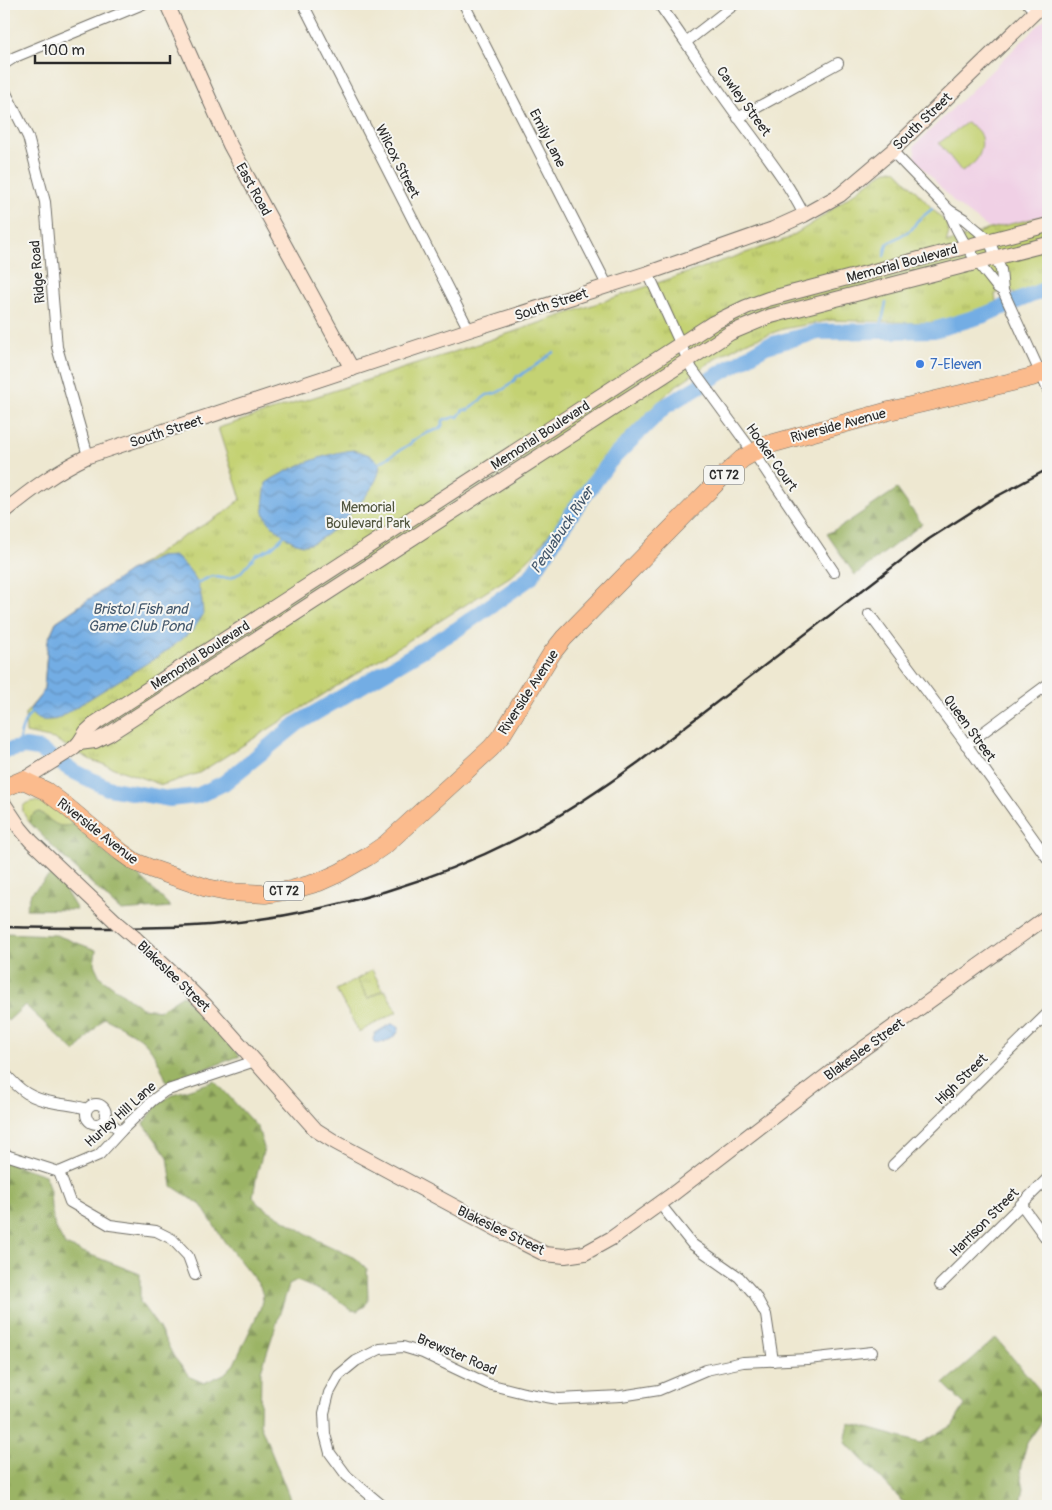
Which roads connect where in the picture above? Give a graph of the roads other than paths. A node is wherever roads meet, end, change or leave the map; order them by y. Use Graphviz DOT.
graph roads {
  1 [pos="143,4"];
  2 [pos="167,4"];
  3 [pos="303,4"];
  4 [pos="464,4"];
  5 [pos="659,4"];
  6 [pos="735,4"];
  7 [pos="1035,6"];
  8 [pos="686,42"];
  9 [pos="838,63"];
  10 [pos="4,64"];
  11 [pos="4,89"];
  12 [pos="738,118"];
  13 [pos="892,151"];
  14 [pos="949,210"];
  15 [pos="804,216"];
  16 [pos="1048,225"];
  17 [pos="989,240"];
  18 [pos="1048,244"];
  19 [pos="966,246"];
  20 [pos="997,258"];
  21 [pos="978,263"];
  22 [pos="648,273"];
  23 [pos="607,285"];
  24 [pos="1003,291"];
  25 [pos="469,330"];
  26 [pos="681,343"];
  27 [pos="688,359"];
  28 [pos="352,369"];
  29 [pos="1044,371"];
  30 [pos="1048,390"];
  31 [pos="752,452"];
  32 [pos="88,456"];
  33 [pos="4,512"];
  34 [pos="834,572"];
  35 [pos="869,614"];
  36 [pos="1048,684"];
  37 [pos="76,745"];
  38 [pos="966,745"];
  39 [pos="23,780"];
  40 [pos="4,788"];
  41 [pos="4,804"];
  42 [pos="1048,859"];
  43 [pos="1048,916"];
  44 [pos="1048,1013"];
  45 [pos="255,1061"];
  46 [pos="4,1072"];
  47 [pos="86,1109"];
  48 [pos="105,1119"];
  49 [pos="121,1131"];
  50 [pos="4,1153"];
  51 [pos="893,1164"];
  52 [pos="59,1172"];
  53 [pos="1048,1178"];
  54 [pos="660,1204"];
  55 [pos="1021,1204"];
  56 [pos="1048,1241"];
  57 [pos="195,1275"];
  58 [pos="940,1285"];
  59 [pos="872,1352"];
  60 [pos="773,1361"];
  61 [pos="384,1506"];
  1 -- 10 [label="street"];
  2 -- 28 [label="main road, East Road"];
  3 -- 25 [label="street, Wilcox Street"];
  4 -- 23 [label="street, Emily Lane"];
  5 -- 8 [label="street, Cawley Street"];
  6 -- 8 [label="street"];
  7 -- 13 [label="main road, South Street"];
  8 -- 12 [label="street, Cawley Street"];
  9 -- 12 [label="street"];
  11 -- 32 [label="street, Ridge Road"];
  12 -- 15 [label="street, Cawley Street"];
  13 -- 14 [label="street"];
  13 -- 15 [label="main road, South Street"];
  14 -- 17 [label="street"];
  14 -- 19 [label="street"];
  15 -- 22 [label="main road, South Street"];
  16 -- 17 [label="main road, Memorial Boulevard"];
  17 -- 19 [label="main road, Memorial Boulevard"];
  17 -- 20 [label="street"];
  18 -- 20 [label="main road, Memorial Boulevard"];
  19 -- 21 [label="street"];
  19 -- 26 [label="main road, Memorial Boulevard"];
  20 -- 21 [label="main road, Memorial Boulevard"];
  20 -- 24 [label="street"];
  21 -- 24 [label="street"];
  21 -- 27 [label="main road, Memorial Boulevard"];
  22 -- 23 [label="main road, South Street"];
  22 -- 26 [label="street, Hooker Court"];
  23 -- 25 [label="main road, South Street"];
  24 -- 29 [label="street"];
  25 -- 28 [label="main road, South Street"];
  26 -- 27 [label="street, Hooker Court"];
  26 -- 37 [label="main road, Memorial Boulevard"];
  27 -- 31 [label="street, Hooker Court"];
  27 -- 37 [label="main road, Memorial Boulevard"];
  28 -- 32 [label="main road, South Street"];
  29 -- 30 [label="street"];
  29 -- 31 [label="highway, Riverside Avenue / CT 72"];
  31 -- 34 [label="street, Hooker Court"];
  31 -- 39 [label="highway, Riverside Avenue / CT 72"];
  32 -- 33 [label="main road, South Street"];
  35 -- 38 [label="street, Queen Street"];
  36 -- 38 [label="street"];
  37 -- 39 [label="main road, Memorial Boulevard"];
  38 -- 42 [label="street, Queen Street"];
  39 -- 40 [label="highway"];
  41 -- 45 [label="main road, Blakeslee Street, bridge"];
  43 -- 54 [label="main road, Blakeslee Street"];
  44 -- 51 [label="street, High Street"];
  45 -- 49 [label="street, Hurley Hill Lane"];
  45 -- 54 [label="main road, Blakeslee Street"];
  46 -- 47 [label="street"];
  47 -- 48 [label="street"];
  47 -- 48 [label="street"];
  48 -- 49 [label="street"];
  49 -- 52 [label="street, Hurley Hill Lane"];
  50 -- 52 [label="street"];
  52 -- 57 [label="street"];
  53 -- 55 [label="street, Harrison Street"];
  54 -- 60 [label="street"];
  55 -- 56 [label="street"];
  55 -- 58 [label="street, Harrison Street"];
  59 -- 60 [label="street, Brewster Road"];
  60 -- 61 [label="street, Brewster Road"];
}
